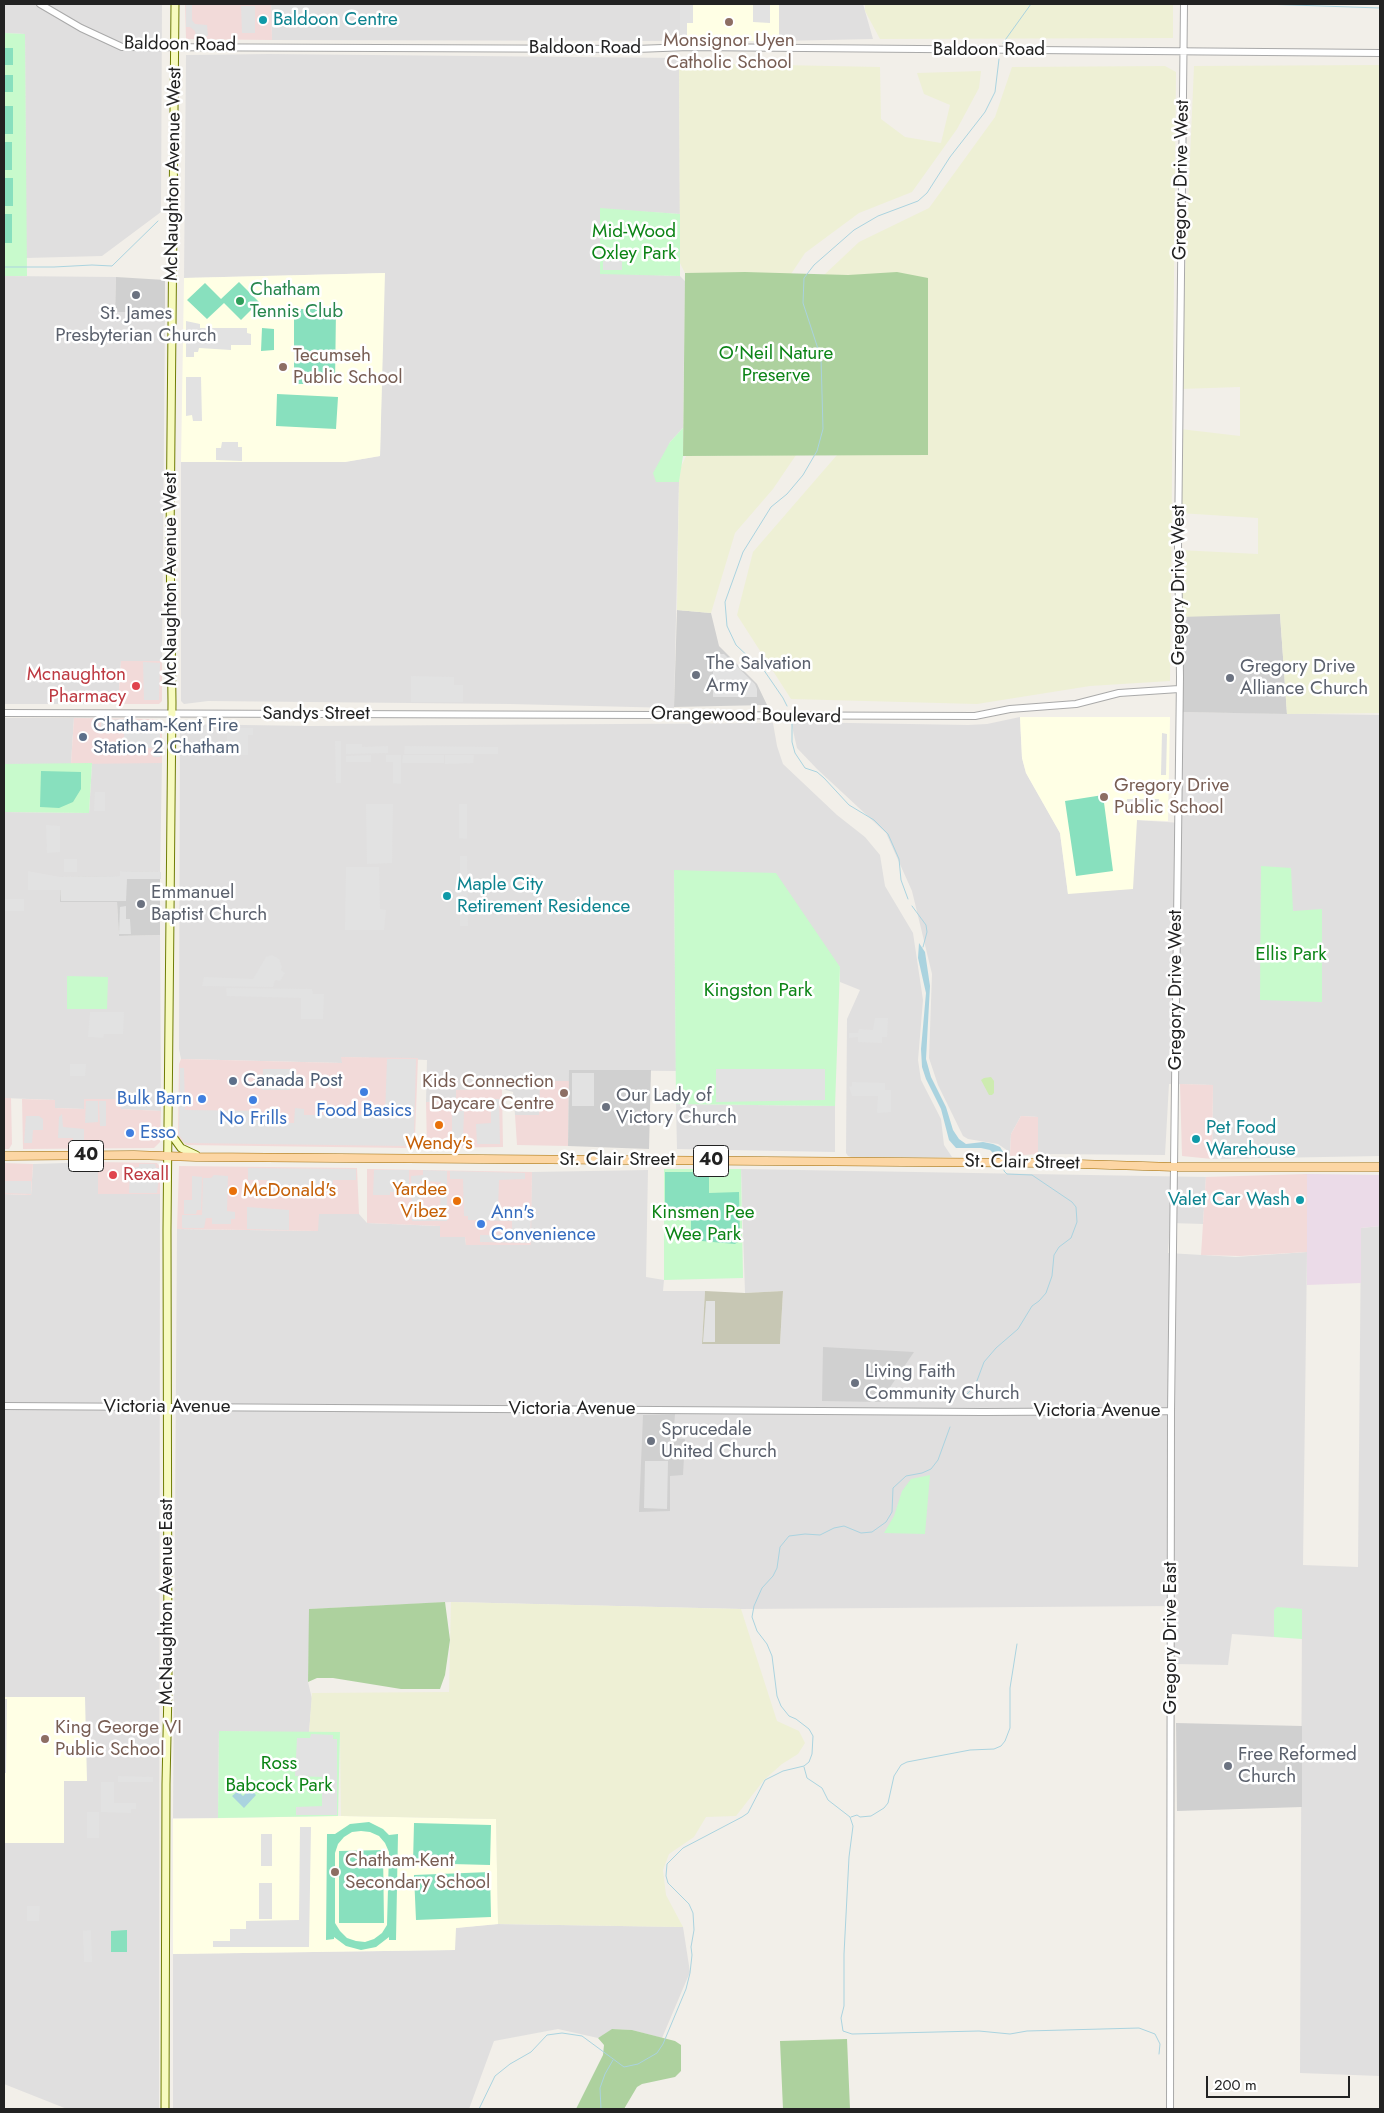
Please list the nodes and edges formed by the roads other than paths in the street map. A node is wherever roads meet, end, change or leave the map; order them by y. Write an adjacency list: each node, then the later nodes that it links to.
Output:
1 (40, 4): 4 (street, Baldoon Road)
2 (175, 4): 4 (main road, McNaughton Avenue West)
3 (1184, 4): 5 (street, Gregory Drive West)
4 (175, 46): 5 (street, Baldoon Road); 9 (main road, McNaughton Avenue West)
5 (1184, 52): 6 (street, Baldoon Road); 7 (street, Gregory Drive West)
6 (1380, 53)
7 (1179, 689): 10 (street, Orangewood Boulevard); 15 (street, Gregory Drive West)
8 (4, 713): 9 (street, Sandys Street)
9 (172, 714): 10 (street, Sandys Street); 11 (main road, McNaughton Avenue West)
10 (508, 714)
11 (168, 1130): 12 (main road, McNaughton Avenue West); 14 (main road)
12 (168, 1155): 13 (main road, St. Clair Street / 40); 14 (main road, St. Clair Street / 40); 18 (main road, McNaughton Avenue East)
13 (4, 1156)
14 (203, 1157): 15 (main road, St. Clair Street / 40)
15 (1174, 1167): 16 (main road, St. Clair Street / 40); 19 (street, Gregory Drive East)
16 (1380, 1167)
17 (4, 1406): 18 (street, Victoria Avenue)
18 (167, 1407): 19 (street, Victoria Avenue); 20 (main road, McNaughton Avenue East)
19 (1171, 1411): 21 (street, Gregory Drive East)
20 (165, 2109)
21 (1170, 2109)

